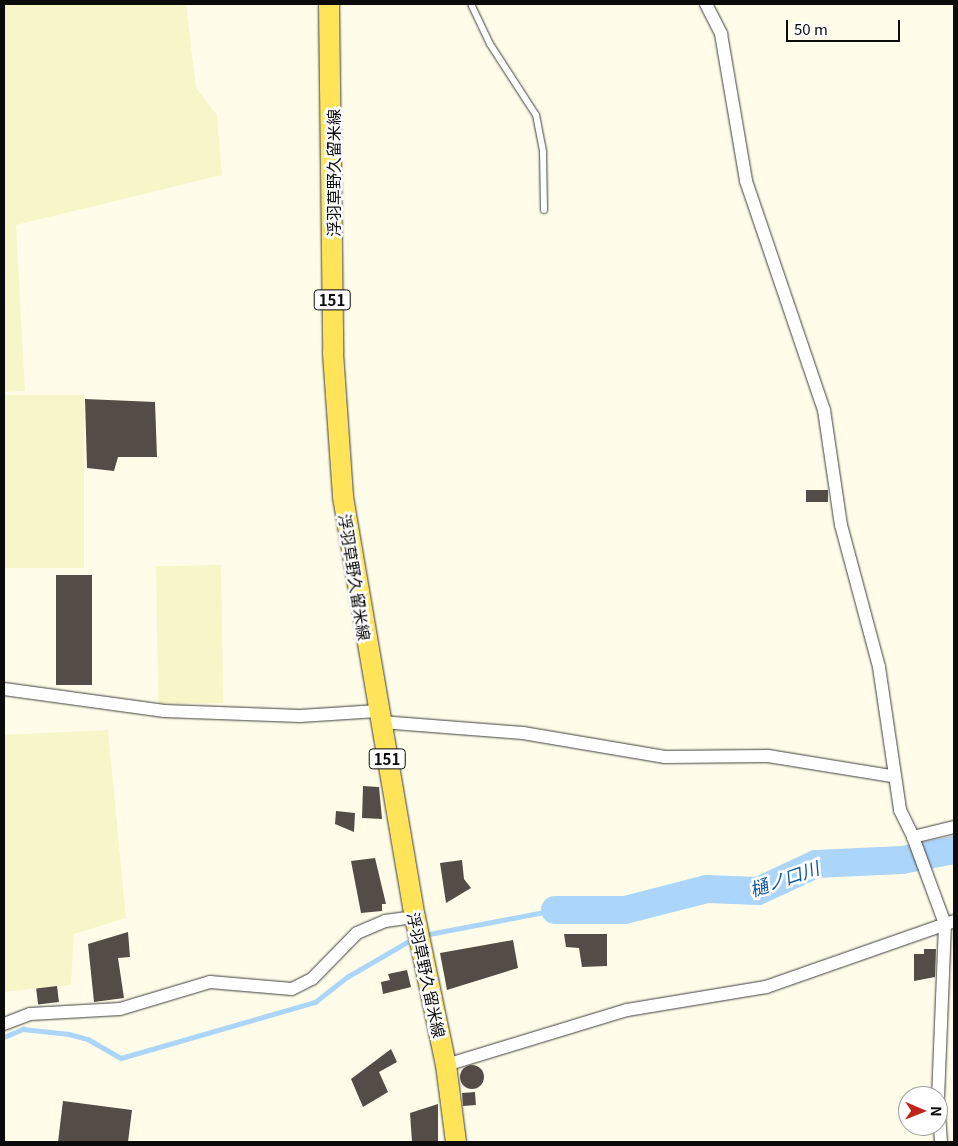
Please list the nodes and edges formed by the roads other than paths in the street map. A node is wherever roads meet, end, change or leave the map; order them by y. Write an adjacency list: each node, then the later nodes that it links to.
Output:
1 (329, 4): 6 (main road, 浮羽草野久留米線 / 151)
2 (471, 4): 4 (lane)
3 (706, 4): 7 (street)
4 (544, 210)
5 (4, 689): 6 (street)
6 (380, 717): 7 (street); 10 (main road, 浮羽草野久留米線 / 151)
7 (892, 776): 9 (street)
8 (954, 827): 9 (street)
9 (915, 840): 11 (street)
10 (415, 921): 12 (street); 13 (main road, 浮羽草野久留米線 / 151)
11 (950, 922): 13 (street); 14 (street)
12 (4, 1024)
13 (446, 1064): 15 (main road, 浮羽草野久留米線 / 151)
14 (939, 1086)
15 (456, 1142)

